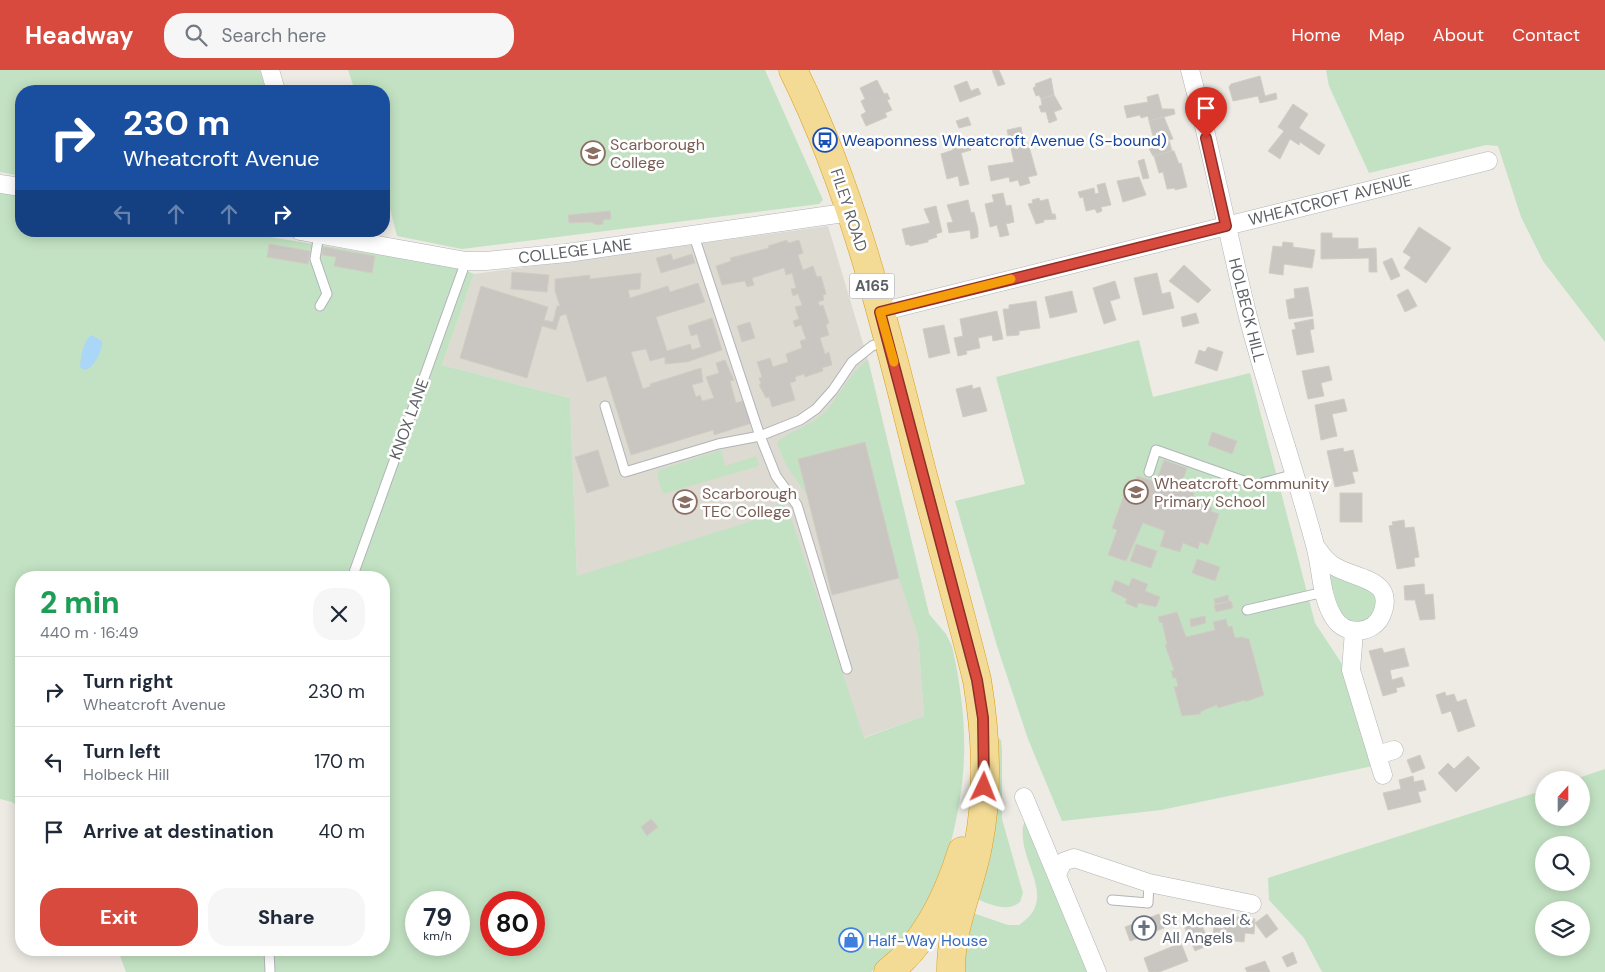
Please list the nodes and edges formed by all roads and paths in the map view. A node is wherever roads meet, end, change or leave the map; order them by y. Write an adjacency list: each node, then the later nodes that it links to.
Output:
1 (270, 70): 4 (street)
2 (1190, 70): 9 (street, HOLBECK HILL)
3 (798, 72): 8 (highway, FILEY ROAD / A165)
4 (274, 85)
5 (1488, 160): 9 (street, WHEATCROFT AVENUE)
6 (0, 184): 7 (street)
7 (15, 187)
8 (851, 212): 10 (street, COLLEGE LANE); 15 (highway, FILEY ROAD / A165)
9 (1226, 226): 15 (street, WHEATCROFT AVENUE); 20 (street, HOLBECK HILL)
10 (694, 236): 13 (street, COLLEGE LANE); 18 (lane)
11 (318, 237): 14 (lane)
12 (340, 237): 13 (street, COLLEGE LANE)
13 (466, 261): 23 (lane, KNOX LANE)
14 (320, 306)
15 (880, 312): 16 (highway, FILEY ROAD / A165)
16 (888, 340): 18 (lane); 21 (highway, FILEY ROAD / A165)
17 (605, 406): 18 (lane)
18 (760, 436): 27 (lane)
19 (1149, 472): 20 (lane)
20 (1295, 474): 22 (street, HOLBECK HILL)
21 (931, 508): 33 (highway, FILEY ROAD / A165); 39 (highway)
22 (1316, 547): 24 (street, HOLBECK HILL); 26 (street, HOLBECK HILL)
23 (355, 571)
24 (1324, 592): 25 (lane); 26 (street, HOLBECK HILL)
25 (1247, 610)
26 (1354, 631): 29 (street)
27 (847, 670)
28 (1394, 750): 29 (street)
29 (1377, 755): 30 (street)
30 (1383, 775)
31 (1024, 797): 32 (street)
32 (1057, 874): 34 (street); 42 (street)
33 (969, 883): 40 (highway, FILEY ROAD / A165); 41 (highway, FILEY ROAD / A165)
34 (1149, 883): 35 (lane); 36 (street)
35 (1112, 900)
36 (1252, 904)
37 (270, 956): 38 (lane)
38 (270, 972)
39 (888, 972)
40 (910, 972)
41 (952, 972)
42 (1097, 972)

